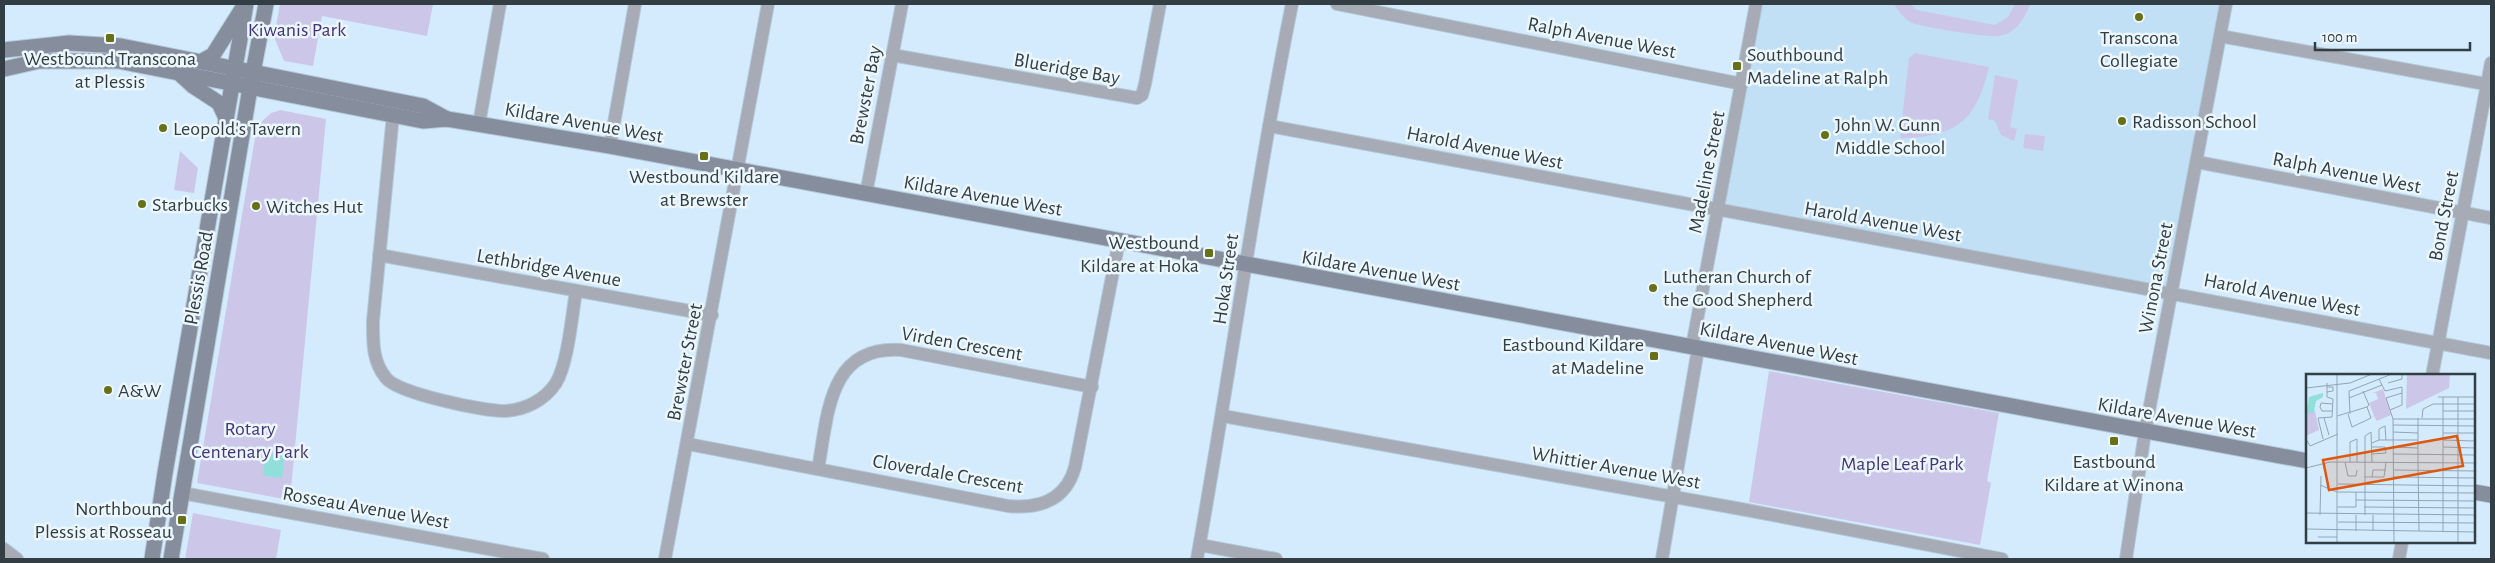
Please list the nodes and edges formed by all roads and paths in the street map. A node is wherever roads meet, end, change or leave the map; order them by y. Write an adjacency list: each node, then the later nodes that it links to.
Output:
1 (246, 4): 15 (street); 17 (street, Plessis Road)
2 (266, 4): 19 (street, Plessis Road)
3 (500, 4): 28 (street)
4 (635, 4): 30 (street)
5 (768, 4): 32 (street)
6 (902, 4): 14 (street, Brewster Bay)
7 (1160, 4): 14 (street, Blueridge Bay)
8 (1292, 4): 29 (street, Hoka Street)
9 (1337, 4): 22 (street, Ralph Avenue West)
10 (1756, 4): 22 (street, Madeline Street)
11 (2226, 4): 12 (street, Winona Street)
12 (2220, 36): 23 (street); 31 (street, Winona Street)
13 (4, 50): 15 (street, Kildare Avenue West)
14 (892, 55): 33 (street, Brewster Bay)
15 (202, 61): 17 (street, Kildare Avenue West)
16 (2491, 62): 23 (street, Bond Street)
17 (234, 68): 19 (street, Kildare Avenue West); 21 (street, Plessis Road)
18 (4, 69): 20 (street, Kildare Avenue West)
19 (253, 72): 24 (street, Plessis Road); 27 (street, Kildare Avenue West)
20 (180, 74): 21 (street, Kildare Avenue West); 26 (street)
21 (232, 84): 24 (street, Kildare Avenue West); 26 (street, Plessis Road)
22 (1742, 84): 34 (street, Madeline Street)
23 (2489, 84): 35 (street, Bond Street)
24 (250, 88): 25 (street, Kildare Avenue West); 54 (street, Plessis Road)
25 (392, 115): 27 (street, Kildare Avenue West); 38 (street)
26 (226, 118): 61 (street, Plessis Road)
27 (446, 119): 28 (street, Kildare Avenue West)
28 (479, 124): 30 (street, Kildare Avenue West)
29 (1269, 126): 34 (street, Harold Avenue West); 39 (street, Hoka Street)
30 (610, 146): 32 (street, Kildare Avenue West)
31 (2197, 162): 35 (street, Ralph Avenue West); 41 (street, Winona Street)
32 (738, 171): 33 (street, Kildare Avenue West); 42 (street, Brewster Street)
33 (866, 194): 37 (street, Kildare Avenue West)
34 (1718, 210): 41 (street, Harold Avenue West); 44 (street, Madeline Street)
35 (2463, 214): 36 (street, Ralph Avenue West); 43 (street, Bond Street)
36 (2491, 218)
37 (1118, 241): 39 (street, Kildare Avenue West); 47 (street, Cloverdale Crescent)
38 (379, 255): 40 (street, Lethbridge Avenue); 40 (street)
39 (1245, 265): 44 (street, Kildare Avenue West); 48 (street, Hoka Street)
40 (576, 291): 42 (street, Lethbridge Avenue)
41 (2171, 292): 43 (street, Harold Avenue West); 49 (street, Winona Street)
42 (712, 315): 50 (street, Brewster Street)
43 (2438, 343): 45 (street, Harold Avenue West); 46 (street, Bond Street)
44 (1695, 348): 49 (street, Kildare Avenue West); 55 (street, Madeline Street)
45 (2491, 353)
46 (2432, 374)
47 (1092, 387): 52 (street, Virden Crescent); 52 (street, Cloverdale Crescent)
48 (1223, 416): 55 (street, Whittier Avenue West); 58 (street, Hoka Street)
49 (2145, 432): 51 (street, Kildare Avenue West); 69 (street, Winona Street)
50 (688, 444): 52 (street, Cloverdale Crescent); 64 (street, Brewster Street)
51 (2306, 461)
52 (818, 469)
53 (2475, 492): 56 (street)
54 (182, 493): 62 (street, Plessis Road); 63 (street, Rosseau Avenue West)
55 (1672, 496): 67 (street, Madeline Street); 68 (street, Whittier Avenue West)
56 (2491, 496)
57 (2402, 543): 70 (street)
58 (1200, 545): 65 (street, Hoka Street); 66 (street)
59 (4, 549): 60 (street)
60 (17, 559)
61 (152, 559)
62 (171, 559)
63 (543, 559)
64 (665, 559)
65 (1198, 559)
66 (1276, 559)
67 (1662, 559)
68 (2002, 559)
69 (2126, 559)
70 (2399, 559)

